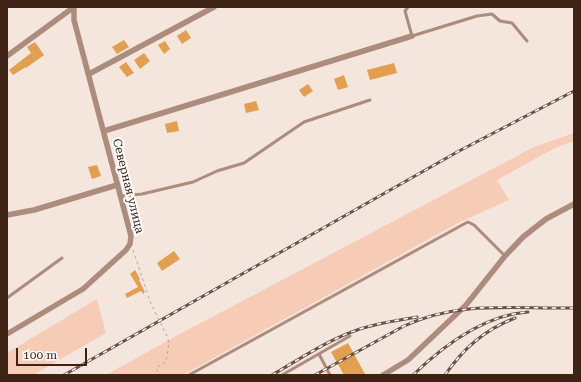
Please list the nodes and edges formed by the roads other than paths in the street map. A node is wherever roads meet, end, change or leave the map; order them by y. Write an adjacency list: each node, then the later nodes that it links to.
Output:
1 (74, 7): 6 (street); 7 (street, Северная улица)
2 (214, 7): 7 (street)
3 (408, 7): 4 (lane)
4 (412, 36): 5 (lane); 9 (street)
5 (527, 41)
6 (7, 56)
7 (89, 74): 9 (street, Северная улица)
8 (370, 100): 11 (lane)
9 (104, 131): 10 (street, Северная улица)
10 (117, 185): 11 (street, Северная улица); 13 (street)
11 (121, 196): 17 (street, Северная улица)
12 (574, 204): 14 (street)
13 (7, 215)
14 (505, 256): 20 (lane); 23 (street)
15 (62, 258): 16 (lane)
16 (7, 298)
17 (7, 334)
18 (350, 336): 19 (lane)
19 (319, 354): 21 (lane); 22 (lane)
20 (189, 375)
21 (282, 375)
22 (330, 375)
23 (383, 375)

